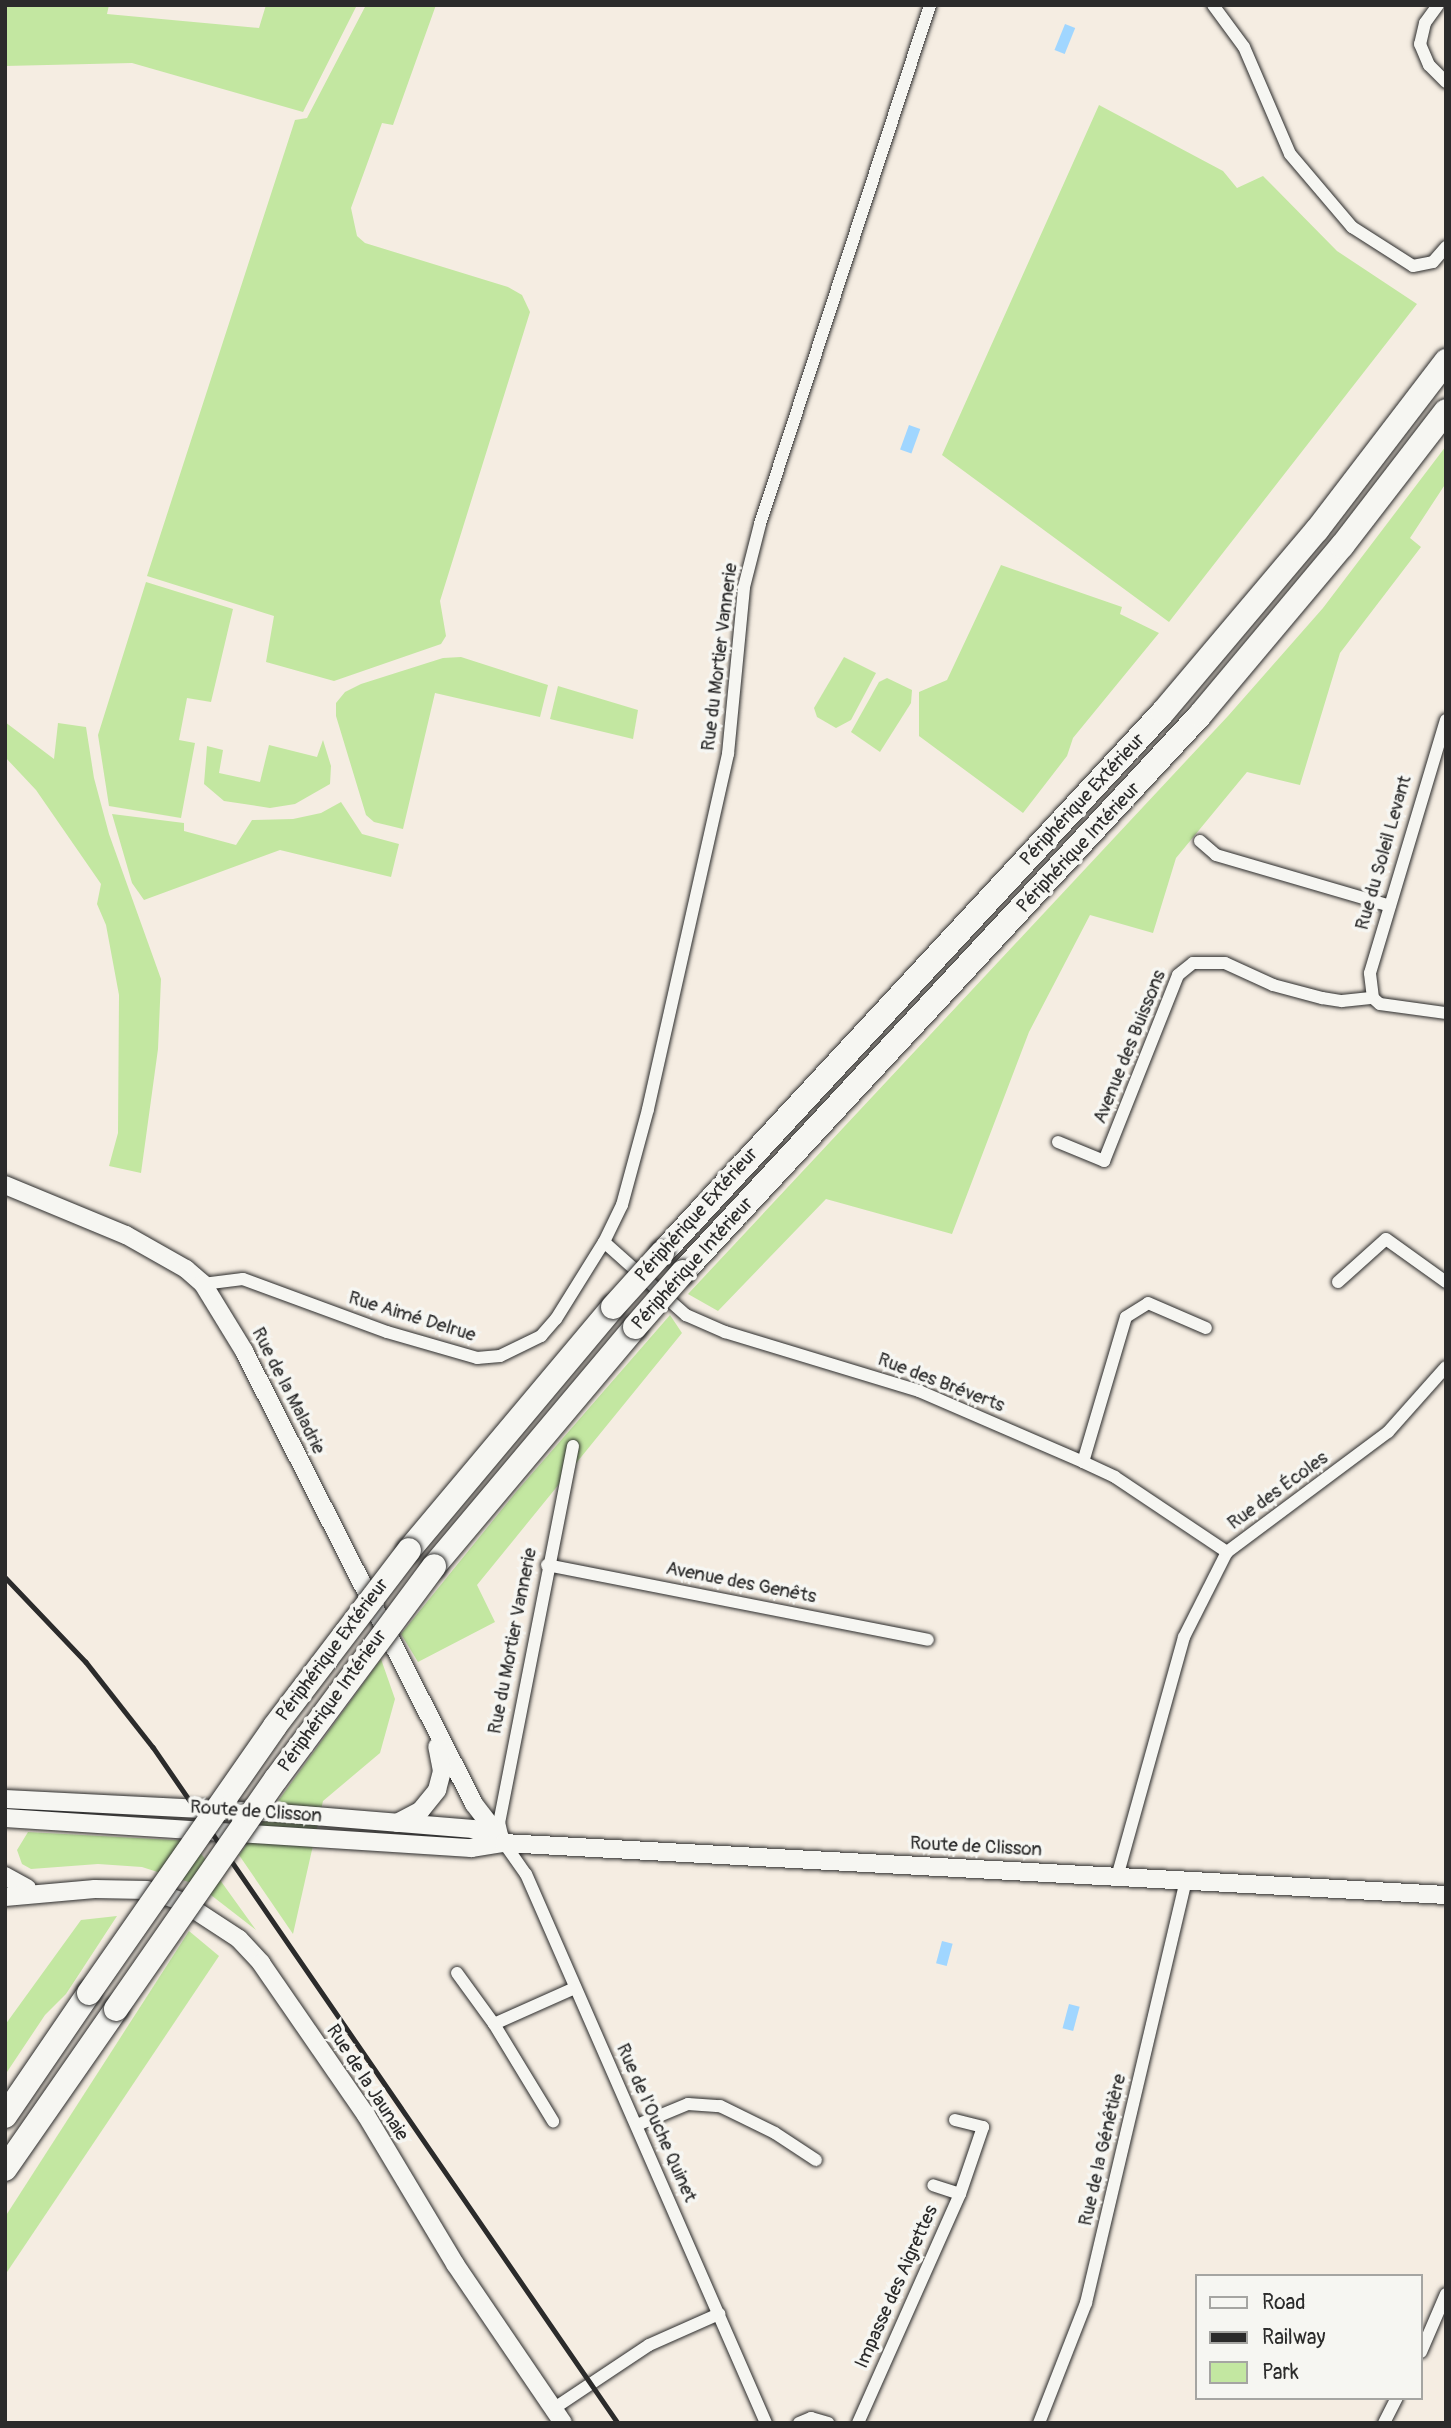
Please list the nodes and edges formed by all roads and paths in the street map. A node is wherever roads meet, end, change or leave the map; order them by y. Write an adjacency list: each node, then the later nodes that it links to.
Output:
1 (930, 5): 15 (street, Rue du Mortier Vannerie)
2 (1213, 5): 5 (street)
3 (1438, 5): 4 (street)
4 (1446, 82)
5 (1446, 247)
6 (1446, 362): 44 (highway, Périphérique Extérieur, bridge)
7 (1446, 411): 49 (highway, Périphérique Intérieur, bridge)
8 (1444, 727): 10 (street, Rue du Soleil Levant)
9 (1199, 841): 10 (street)
10 (1390, 906): 11 (street, Rue du Soleil Levant)
11 (1373, 998): 12 (street); 13 (street, Avenue des Buissons)
12 (1446, 1013)
13 (1058, 1142)
14 (5, 1185): 18 (main road, Rue de la Maladrie)
15 (604, 1242): 18 (street, Rue Aimé Delrue); 22 (street, Rue des Bréverts)
16 (1338, 1282): 17 (street)
17 (1446, 1282)
18 (203, 1284): 26 (main road, Rue de la Maladrie)
19 (1206, 1328): 22 (street)
20 (1446, 1367): 23 (street, Rue des Écoles)
21 (573, 1446): 24 (street, Rue du Mortier Vannerie)
22 (1083, 1462): 23 (street, Rue des Bréverts)
23 (1227, 1552): 34 (street, Rue des Écoles)
24 (547, 1564): 25 (street, Avenue des Genêts); 32 (street, Rue du Mortier Vannerie)
25 (929, 1640)
26 (430, 1719): 31 (main road, Rue de la Maladrie); 32 (main road, Rue de la Maladrie)
27 (5, 1799): 28 (main road, Route de Clisson)
28 (147, 1804): 29 (main road, Route de Clisson); 31 (main road, Route de Clisson)
29 (5, 1808)
30 (5, 1818): 32 (main road, Route de Clisson)
31 (395, 1824): 32 (main road, Route de Clisson)
32 (504, 1843): 34 (main road, Route de Clisson); 42 (street, Rue de l'Ouche Quinet)
33 (5, 1876): 37 (main road, Rue de la Jaunaie)
34 (1117, 1877): 35 (main road, Route de Clisson)
35 (1186, 1880): 39 (main road, Route de Clisson); 61 (street, Rue de la Génêtière)
36 (5, 1888): 37 (main road, Rue de la Jaunaie)
37 (27, 1888): 38 (main road, Rue de la Jaunaie)
38 (53, 1895): 40 (main road, Rue de la Jaunaie); 56 (main road, Rue de la Jaunaie)
39 (1446, 1895)
40 (5, 1897)
41 (457, 1973): 43 (street)
42 (575, 1988): 43 (street); 47 (street, Rue de l'Ouche Quinet)
43 (494, 2024): 46 (street)
44 (5, 2116)
45 (955, 2120): 51 (street)
46 (553, 2121)
47 (637, 2125): 48 (street); 53 (street, Rue de l'Ouche Quinet)
48 (816, 2160)
49 (5, 2169)
50 (933, 2185): 51 (street, Impasse des Aigrettes)
51 (960, 2194): 60 (street, Impasse des Aigrettes)
52 (1446, 2294): 54 (street)
53 (719, 2314): 56 (street); 57 (street, Rue de l'Ouche Quinet)
54 (1423, 2346)
55 (1396, 2400): 62 (street)
56 (558, 2416)
57 (766, 2423)
58 (799, 2423): 59 (street)
59 (828, 2423)
60 (858, 2423)
61 (1039, 2423)
62 (1384, 2423)

